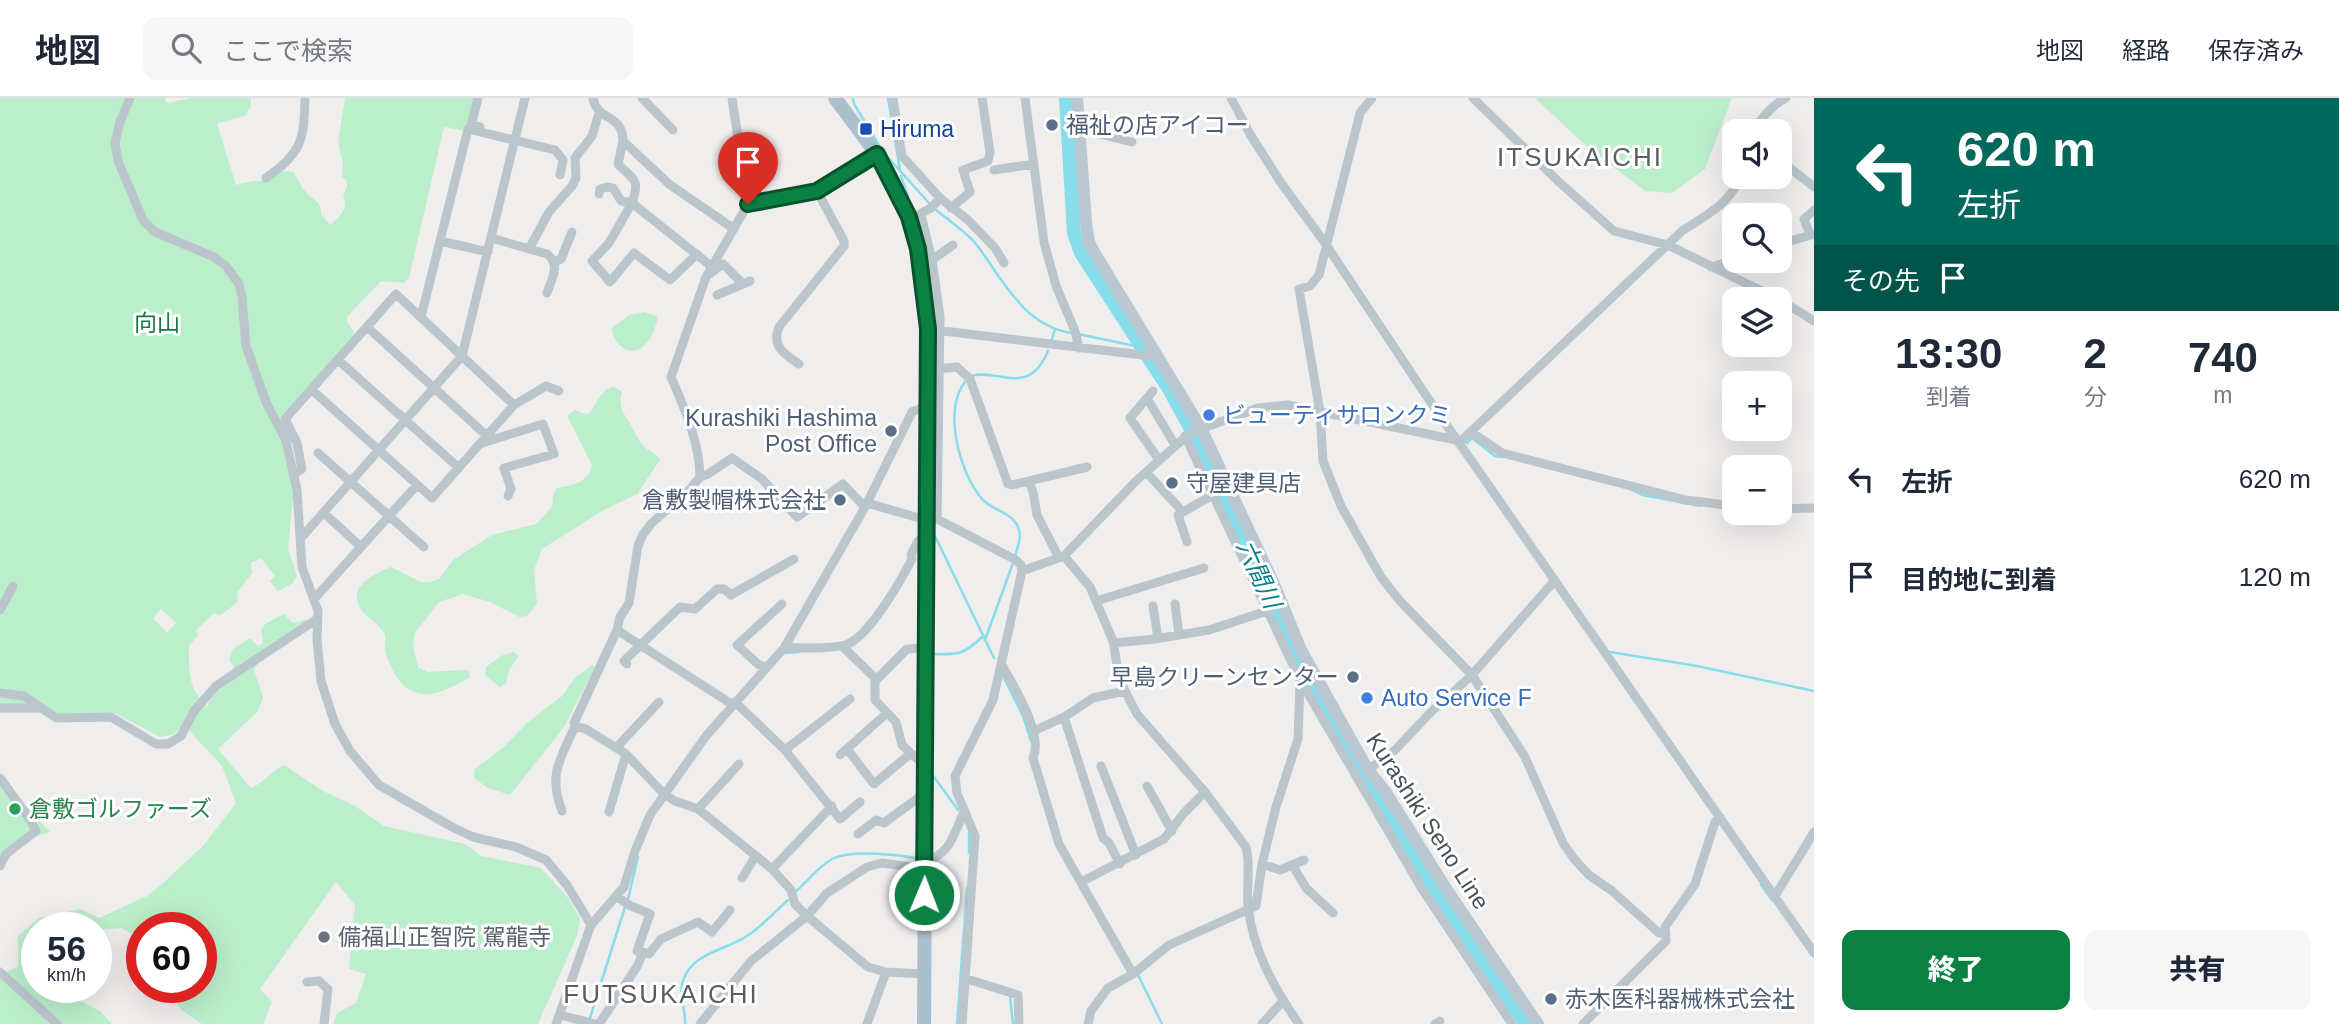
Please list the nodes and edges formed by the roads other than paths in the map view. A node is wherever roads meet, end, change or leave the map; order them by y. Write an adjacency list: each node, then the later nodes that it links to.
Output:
1 (130, 98): 91 (street)
2 (305, 98): 29 (street)
3 (478, 98): 21 (street)
4 (525, 98): 21 (street)
5 (593, 98): 17 (street)
6 (642, 98): 20 (street)
7 (732, 98): 36 (street)
8 (836, 98): 24 (main road)
9 (893, 98): 34 (street)
10 (982, 98): 37 (street)
11 (1025, 98): 25 (street)
12 (1077, 98): 19 (main road, Kurashiki Seno Line)
13 (1231, 98): 46 (street)
14 (1372, 98): 46 (street)
15 (1473, 98): 48 (street)
16 (1786, 98): 18 (street)
17 (599, 113): 22 (street); 49 (street)
18 (1761, 119)
19 (1079, 129): 23 (street); 69 (main road, Kurashiki Seno Line)
20 (673, 130)
21 (516, 138): 28 (street); 43 (street); 45 (street)
22 (623, 141): 35 (street); 40 (street)
23 (1132, 142)
24 (877, 154): 32 (street); 39 (main road)
25 (1034, 164): 26 (street); 67 (street)
26 (994, 170)
27 (1792, 170): 30 (street)
28 (560, 175)
29 (266, 177)
30 (1814, 187)
31 (1734, 189): 48 (street)
32 (817, 191): 36 (street); 71 (street)
33 (599, 194): 35 (street)
34 (936, 203): 37 (street); 39 (street)
35 (632, 204): 51 (street); 51 (street)
36 (748, 204): 40 (street)
37 (951, 208): 54 (street)
38 (1814, 209): 42 (street)
39 (915, 216): 52 (street); 66 (main road)
40 (734, 229): 56 (street)
41 (572, 232): 53 (street)
42 (1812, 234): 44 (street)
43 (491, 238): 49 (street); 50 (street)
44 (1792, 240)
45 (440, 241): 50 (street); 63 (street)
46 (1325, 243): 78 (street); 83 (street)
47 (953, 245): 52 (street)
48 (1668, 245): 57 (street); 81 (street)
49 (528, 249): 53 (street)
50 (488, 253): 68 (street)
51 (697, 254): 56 (street)
52 (932, 260): 66 (street)
53 (555, 262): 60 (street)
54 (1004, 263)
55 (1722, 264): 57 (street)
56 (711, 266): 58 (street)
57 (1711, 267): 59 (street)
58 (706, 277): 61 (street); 92 (street)
59 (1752, 287)
60 (547, 293)
61 (717, 295)
62 (1792, 308): 64 (street)
63 (421, 317): 65 (street); 68 (street)
64 (1814, 321)
65 (367, 327): 70 (street); 73 (street)
66 (934, 330): 67 (street); 72 (main road)
67 (1079, 348): 69 (street)
68 (462, 356): 73 (street); 76 (street)
69 (1156, 356): 80 (main road, Kurashiki Seno Line)
70 (338, 360): 74 (street); 79 (street)
71 (799, 364)
72 (933, 369): 77 (main road); 93 (street); 105 (street)
73 (435, 388): 79 (street); 82 (street)
74 (312, 390): 85 (street); 91 (street)
75 (559, 391): 76 (street)
76 (514, 405): 82 (street)
77 (927, 406): 99 (street); 105 (main road)
78 (1321, 412): 80 (street); 83 (street); 135 (street)
79 (406, 421): 85 (street); 89 (street)
80 (1193, 432): 84 (street); 96 (street); 136 (main road, Kurashiki Seno Line)
81 (1471, 432): 83 (street); 98 (street)
82 (484, 439): 89 (street); 97 (street)
83 (1453, 440): 114 (street)
84 (1175, 445): 87 (street); 87 (street)
85 (379, 452): 94 (street); 95 (street)
86 (318, 453): 94 (street)
87 (1159, 460): 90 (street)
88 (1087, 467): 93 (street)
89 (459, 468): 95 (street)
90 (1146, 472): 102 (street); 110 (street)
91 (294, 474): 106 (street)
92 (700, 477): 99 (street); 124 (street)
93 (1029, 481): 110 (street)
94 (351, 483): 103 (street); 104 (street)
95 (417, 485): 104 (street)
96 (1213, 495): 102 (street); 122 (street)
97 (508, 496)
98 (1722, 504)
99 (866, 505): 105 (street); 130 (street)
100 (1814, 508): 101 (street)
101 (1792, 509)
102 (1183, 512): 107 (street)
103 (324, 513): 106 (street); 108 (street)
104 (389, 516): 108 (street); 109 (street)
105 (930, 522): 113 (street); 129 (street); 131 (main road)
106 (300, 539): 116 (street)
107 (1187, 542)
108 (361, 547): 116 (street)
109 (424, 547)
110 (1061, 557): 113 (street); 117 (street)
111 (794, 559): 128 (street)
112 (1204, 568): 117 (street)
113 (1022, 571): 133 (street)
114 (1552, 582): 135 (street); 168 (street)
115 (13, 586): 121 (street)
116 (314, 599): 123 (street)
117 (1096, 600): 127 (street)
118 (782, 604): 134 (street)
119 (1175, 604): 125 (street)
120 (1153, 606): 126 (street)
121 (0, 611)
122 (1267, 611): 125 (street); 136 (street)
123 (317, 619): 144 (street); 189 (street)
124 (617, 630): 128 (street); 147 (street)
125 (1179, 635): 126 (street)
126 (1158, 638): 127 (street)
127 (1114, 643): 138 (street)
128 (641, 645): 132 (street); 142 (street)
129 (842, 646): 130 (street); 137 (street)
130 (784, 648): 134 (street)
131 (926, 648): 137 (street); 154 (main road)
132 (627, 664)
133 (1002, 664): 148 (street); 167 (street)
134 (767, 667): 142 (street)
135 (1472, 675): 156 (street); 190 (street)
136 (1306, 677): 156 (main road, Kurashiki Seno Line); 176 (street); 213 (street)
137 (876, 680): 145 (street)
138 (1125, 691): 146 (street); 160 (street)
139 (0, 693): 144 (street)
140 (850, 699): 150 (street)
141 (659, 702): 149 (street)
142 (734, 703): 150 (street); 161 (street)
143 (0, 708): 144 (street)
144 (41, 708)
145 (887, 713): 152 (street); 152 (street)
146 (1064, 717): 148 (street); 175 (street)
147 (575, 726): 149 (street); 165 (street)
148 (1034, 731): 182 (street)
149 (616, 748): 151 (street)
150 (785, 750): 163 (street)
151 (626, 754): 161 (street); 166 (street)
152 (910, 754): 154 (street)
153 (739, 764): 164 (street)
154 (925, 765): 159 (main road)
155 (1101, 766): 172 (street)
156 (1368, 770): 201 (main road, Kurashiki Seno Line)
157 (0, 778): 177 (street)
158 (1147, 786): 169 (street)
159 (925, 793): 171 (street); 178 (main road)
160 (1205, 793): 169 (street); 186 (street)
161 (664, 794): 164 (street); 183 (street)
162 (860, 802): 163 (street)
163 (832, 806): 180 (street)
164 (698, 809): 173 (street)
165 (562, 811)
166 (610, 812)
167 (964, 812): 178 (street); 197 (street)
168 (1717, 819): 184 (street); 190 (street)
169 (1172, 831): 172 (street)
170 (1814, 832): 184 (street)
171 (858, 834)
172 (1136, 855): 175 (street)
173 (755, 857): 180 (street); 181 (street)
174 (1304, 860): 179 (street)
175 (1120, 864): 182 (street)
176 (1262, 864): 179 (street); 186 (street)
177 (0, 866)
178 (924, 866): 188 (street); 196 (main road)
179 (1293, 866): 187 (street)
180 (772, 869): 188 (street)
181 (742, 878)
182 (1081, 883): 195 (street)
183 (616, 896): 189 (street); 191 (street)
184 (1775, 896): 192 (street)
185 (730, 910): 191 (street)
186 (1249, 911): 195 (street); 199 (street)
187 (1333, 913)
188 (807, 916): 194 (street); 205 (street)
189 (591, 925): 200 (street)
190 (1665, 934): 214 (street)
191 (643, 952): 204 (street)
192 (1814, 953)
193 (0, 972): 202 (street)
194 (886, 972): 196 (street); 206 (street)
195 (1135, 972): 210 (street)
196 (924, 974): 207 (main road)
197 (964, 978): 208 (street); 209 (street)
198 (307, 982): 203 (street)
199 (1283, 1001): 211 (street); 212 (street)
200 (558, 1020): 204 (street)
201 (1535, 1023)
202 (57, 1024)
203 (324, 1024)
204 (597, 1024)
205 (700, 1024)
206 (867, 1024)
207 (924, 1024)
208 (962, 1024)
209 (1018, 1024)
210 (1088, 1024)
211 (1262, 1024)
212 (1298, 1024)
213 (1512, 1024)
214 (1583, 1024)

